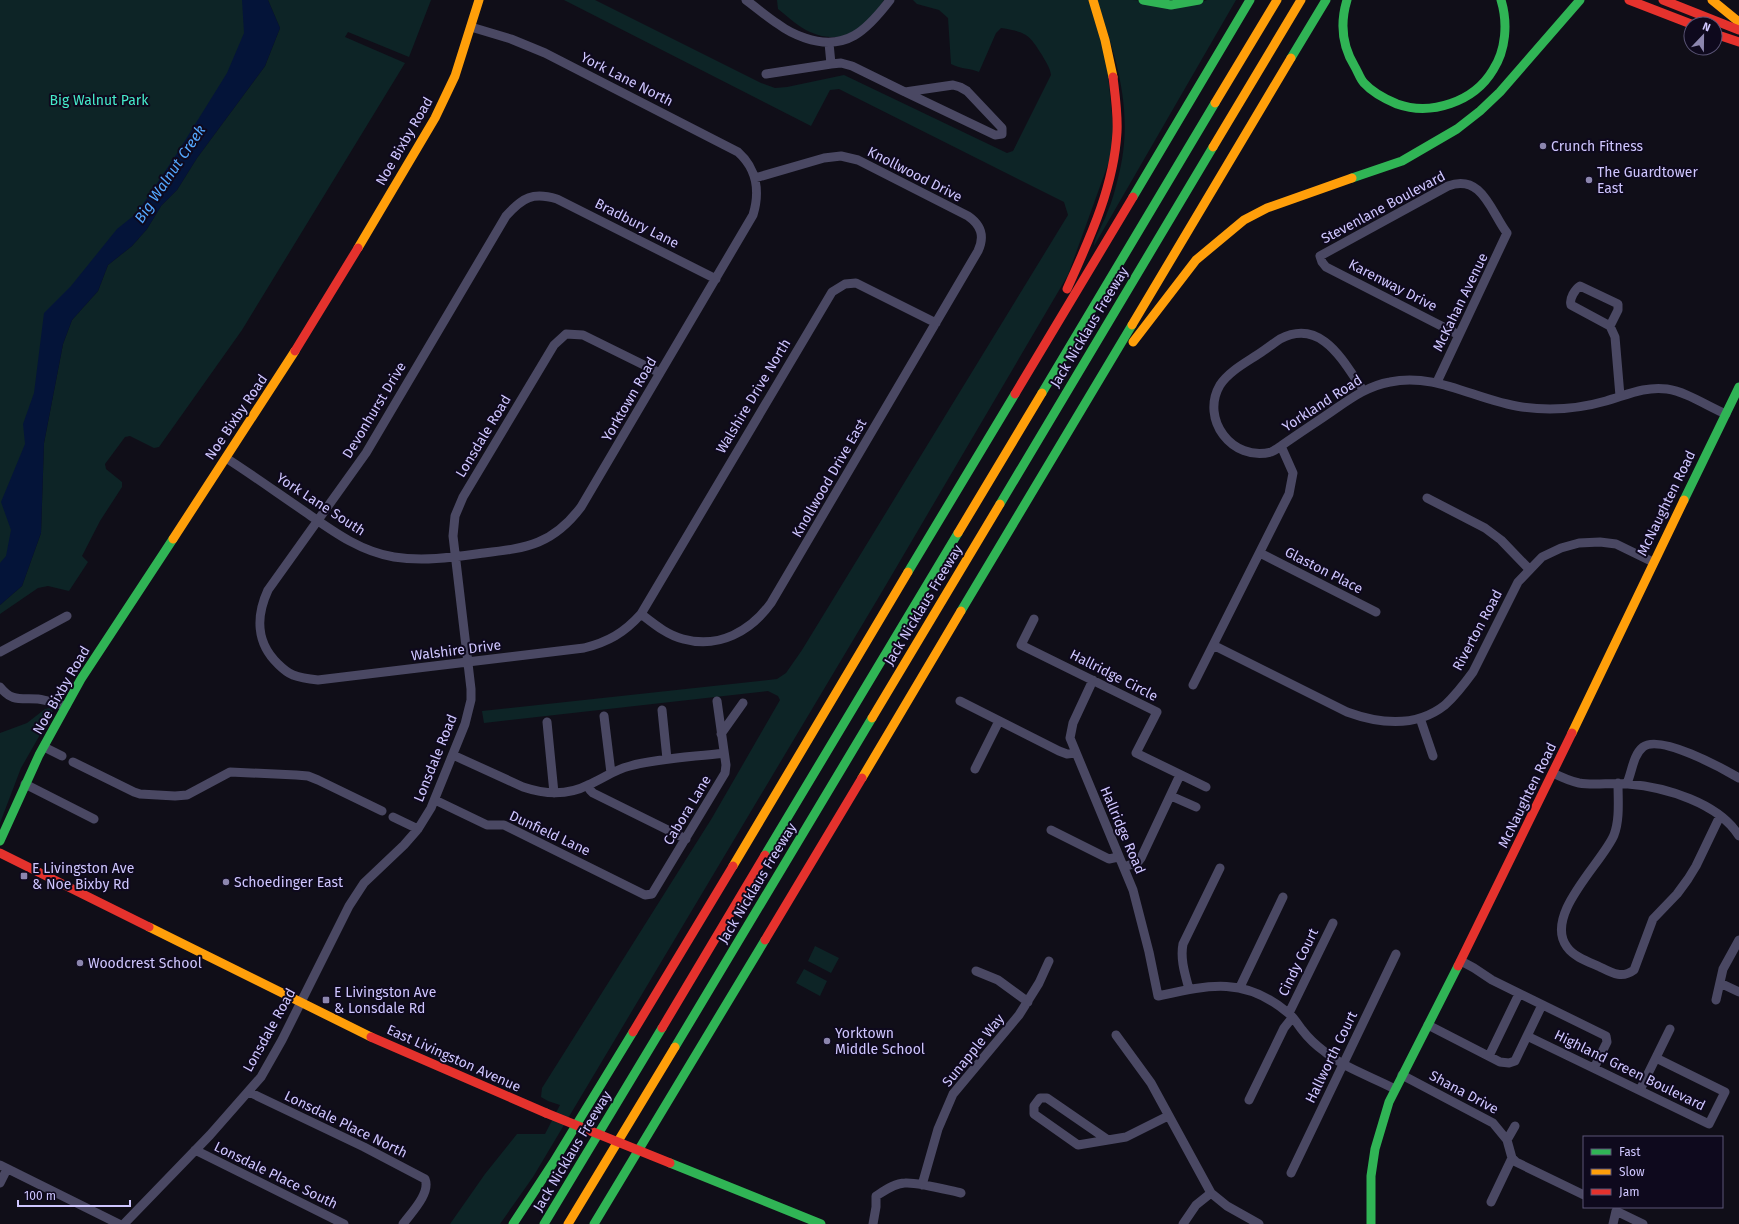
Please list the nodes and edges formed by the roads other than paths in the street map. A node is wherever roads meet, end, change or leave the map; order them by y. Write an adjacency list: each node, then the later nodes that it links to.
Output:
1 (479, 0): 19 (main road, Noe Bixby Road)
2 (746, 0): 23 (street)
3 (890, 0): 23 (street)
4 (1093, 0): 36 (main road)
5 (1143, 0): 6 (main road)
6 (1199, 0)
7 (1250, 0): 36 (main road)
8 (1277, 0): 158 (main road, Jack Nicklaus Freeway)
9 (1301, 0): 159 (main road, Jack Nicklaus Freeway)
10 (1326, 0): 39 (main road)
11 (1347, 0): 12 (main road)
12 (1501, 0)
13 (1580, 0): 39 (main road)
14 (1629, 0): 17 (main road)
15 (1663, 0): 20 (main road)
16 (1712, 0): 18 (main road)
17 (1683, 21)
18 (1739, 22)
19 (471, 27): 27 (street, York Lane North); 45 (main road, Noe Bixby Road)
20 (1739, 30)
21 (1723, 37): 22 (main road)
22 (1739, 42)
23 (829, 43): 24 (street)
24 (831, 64): 25 (street); 26 (street)
25 (766, 74)
26 (905, 92): 26 (street)
27 (755, 178): 30 (street, Knollwood Drive); 32 (street, Yorktown Road)
28 (1460, 183): 31 (street, Stevenlane Boulevard); 35 (street, McKahan Avenue)
29 (544, 195): 32 (street, Bradbury Lane); 47 (street, Devonhurst Drive)
30 (982, 235): 33 (street, Knollwood Drive East)
31 (1320, 256): 35 (street, Karenway Drive)
32 (716, 279): 37 (street, Yorktown Road)
33 (936, 323): 53 (street, Knollwood Drive East); 53 (street, Walshire Drive North)
34 (1610, 326): 34 (street); 42 (street)
35 (1459, 335): 38 (street, McKahan Avenue)
36 (1036, 358): 157 (main road)
37 (660, 373): 49 (street, Yorktown Road); 49 (street, Lonsdale Road)
38 (1437, 382): 41 (street, Yorkland Road); 42 (street, Yorkland Road)
39 (1096, 385): 160 (main road)
40 (1739, 387): 43 (main road, McNaughten Road)
41 (1363, 390): 44 (street, Yorkland Road); 44 (street)
42 (1620, 396): 43 (street, Yorkland Road)
43 (1726, 414): 50 (main road, McNaughten Road)
44 (1281, 446): 48 (street, Yorkland Road)
45 (226, 458): 47 (street, York Lane South); 66 (main road, Noe Bixby Road)
46 (1427, 498): 51 (street)
47 (317, 521): 49 (street, York Lane South); 58 (street, Devonhurst Drive)
48 (1260, 553): 52 (street, Glaston Place); 56 (street, Yorkland Road)
49 (455, 557): 59 (street, Lonsdale Road)
50 (1653, 562): 51 (street, Riverton Road); 83 (main road, McNaughten Road)
51 (1529, 569): 69 (street, Riverton Road)
52 (1376, 612)
53 (641, 614): 59 (street, Walshire Drive)
54 (67, 616): 57 (street)
55 (1034, 619): 60 (street, Hallridge Circle)
56 (1213, 645): 61 (street, Yorkland Road); 69 (street, Riverton Road)
57 (0, 652)
58 (271, 657): 59 (street, Walshire Drive)
59 (468, 662): 76 (street, Lonsdale Road)
60 (1093, 680): 75 (street, Hallridge Road); 84 (street, Hallridge Circle)
61 (1193, 685)
62 (0, 687): 66 (street)
63 (717, 700): 72 (street, Cabora Lane)
64 (960, 701): 70 (street)
65 (743, 702): 72 (street)
66 (66, 706): 73 (main road, Noe Bixby Road)
67 (662, 710): 79 (street)
68 (604, 716): 82 (street)
69 (1420, 718): 78 (street)
70 (998, 721): 75 (street); 81 (street)
71 (547, 722): 90 (street)
72 (721, 734): 74 (street, Cabora Lane)
73 (44, 747): 77 (street); 87 (main road, Noe Bixby Road)
74 (724, 753): 79 (street); 101 (street, Cabora Lane)
75 (1075, 753): 104 (street, Hallridge Road)
76 (453, 755): 90 (street); 92 (street, Lonsdale Road)
77 (62, 756)
78 (1432, 756)
79 (667, 759): 82 (street)
80 (73, 762): 94 (street)
81 (975, 769)
82 (611, 773): 88 (street)
83 (1553, 773): 86 (street); 113 (main road, McNaughten Road)
84 (1180, 775): 89 (street, Hallridge Circle); 91 (street)
85 (1739, 778): 86 (street)
86 (1623, 783): 96 (street); 96 (street)
87 (25, 784): 97 (street); 102 (main road, Noe Bixby Road)
88 (588, 786): 90 (street); 101 (street)
89 (1206, 787)
90 (554, 793)
91 (1171, 796): 93 (street); 105 (street)
92 (435, 800): 98 (street, Lonsdale Road); 107 (street, Dunfield Lane)
93 (1196, 807)
94 (382, 811)
95 (393, 816): 98 (street)
96 (1720, 816): 100 (street)
97 (94, 819)
98 (418, 829): 121 (street, Lonsdale Road)
99 (1051, 830): 104 (street)
100 (1739, 836)
101 (686, 839): 107 (street, Cabora Lane)
102 (0, 841)
103 (0, 853): 121 (main road, East Livingston Avenue)
104 (1118, 856): 105 (street, Hallridge Road)
105 (1124, 867): 117 (street, Hallridge Road)
106 (1220, 868): 117 (street)
107 (652, 894)
108 (1283, 898): 116 (street)
109 (1333, 923): 124 (street, Cindy Court)
110 (1739, 940): 115 (street)
111 (1396, 954): 131 (street, Hallworth Court)
112 (1049, 961): 122 (street, Sunapple Way)
113 (1461, 961): 119 (street); 125 (main road, McNaughten Road)
114 (976, 971): 122 (street)
115 (1720, 983): 118 (street); 120 (street)
116 (1240, 987): 117 (street); 124 (street)
117 (1189, 989)
118 (1739, 992)
119 (1519, 994): 123 (street); 129 (street)
120 (1716, 1000)
121 (301, 1002): 136 (street, Lonsdale Road); 161 (main road, East Livingston Avenue, bridge)
122 (1028, 1002): 147 (street, Sunapple Way)
123 (1542, 1005): 128 (street); 132 (street)
124 (1290, 1015): 131 (street); 137 (street, Cindy Court)
125 (1428, 1025): 129 (street); 133 (main road, McNaughten Road)
126 (1670, 1029): 130 (street)
127 (1116, 1035): 138 (street)
128 (1527, 1036): 129 (street); 132 (street, Highland Green Boulevard)
129 (1489, 1056)
130 (1656, 1058): 135 (street); 135 (street, Highland Green Boulevard)
131 (1343, 1063): 134 (street); 145 (street, Hallworth Court)
132 (1594, 1068): 135 (street, Highland Green Boulevard)
133 (1402, 1075): 134 (main road, McNaughten Road); 141 (street, Shana Drive)
134 (1395, 1089): 165 (main road, McNaughten Road)
135 (1640, 1090)
136 (249, 1092): 142 (street, Lonsdale Road); 156 (street, Lonsdale Place North)
137 (1249, 1100)
138 (1168, 1116): 140 (street); 148 (street)
139 (1516, 1126): 141 (street)
140 (1108, 1140): 140 (street)
141 (1507, 1140): 143 (street, Shana Drive)
142 (195, 1150): 154 (street, Lonsdale Road); 155 (street, Lonsdale Place South)
143 (1512, 1158): 150 (street); 151 (street)
144 (4, 1167): 146 (street); 153 (street)
145 (1291, 1173)
146 (0, 1183)
147 (922, 1185): 149 (street); 162 (street)
148 (1211, 1192): 163 (street); 164 (street)
149 (961, 1193)
150 (1583, 1195)
151 (1491, 1202)
152 (1612, 1209): 166 (street); 167 (street)
153 (119, 1224)
154 (124, 1224)
155 (344, 1224)
156 (403, 1224)
157 (513, 1224)
158 (544, 1224)
159 (568, 1224)
160 (594, 1224)
161 (820, 1224)
162 (873, 1224)
163 (1183, 1224)
164 (1259, 1224)
165 (1371, 1224)
166 (1613, 1224)
167 (1643, 1224)

